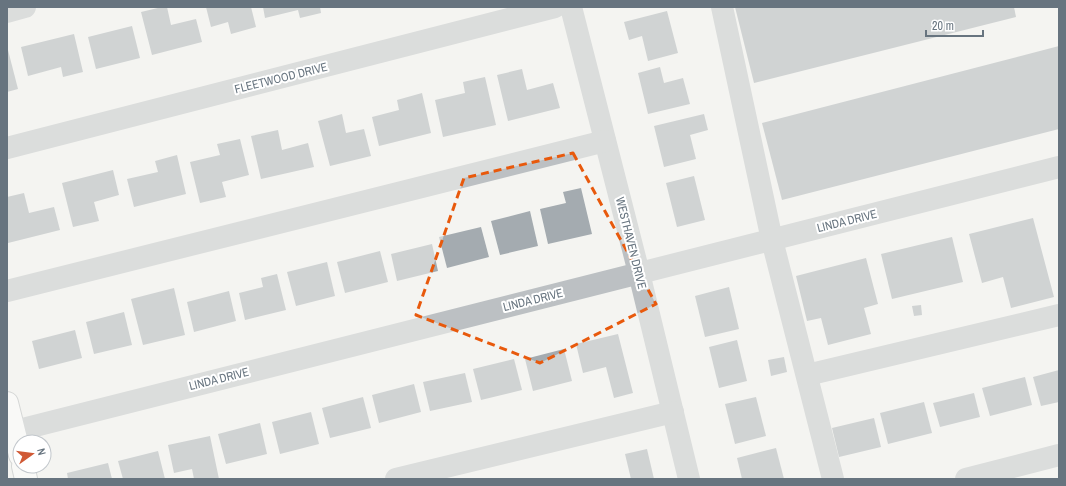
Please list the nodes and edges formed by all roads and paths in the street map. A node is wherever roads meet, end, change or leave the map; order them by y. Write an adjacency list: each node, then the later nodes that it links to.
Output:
1 (25, 7): 5 (street)
2 (555, 7): 7 (street, FLEETWOOD DRIVE)
3 (571, 7): 6 (street, WESTHAVEN DRIVE)
4 (722, 7): 9 (street)
5 (7, 12)
6 (605, 141): 10 (street, WESTHAVEN DRIVE); 11 (street)
7 (7, 148)
8 (1059, 167): 9 (street, LINDA DRIVE)
9 (772, 240): 10 (street, LINDA DRIVE); 13 (street)
10 (639, 273): 15 (street, WESTHAVEN DRIVE); 16 (street, LINDA DRIVE)
11 (7, 290)
12 (1059, 315): 13 (street)
13 (807, 375): 20 (street)
14 (7, 403): 16 (main road)
15 (673, 412): 18 (street); 19 (street, WESTHAVEN DRIVE)
16 (10, 432)
17 (1059, 455): 21 (street)
18 (396, 479)
19 (689, 479)
20 (833, 479)
21 (966, 479)

